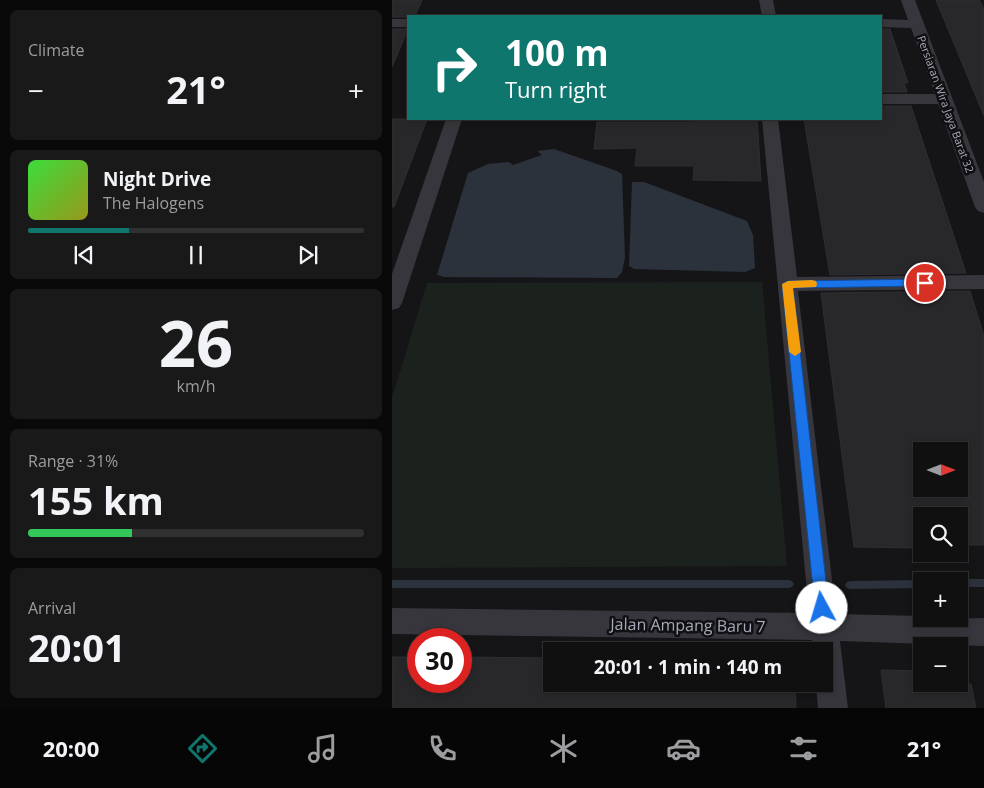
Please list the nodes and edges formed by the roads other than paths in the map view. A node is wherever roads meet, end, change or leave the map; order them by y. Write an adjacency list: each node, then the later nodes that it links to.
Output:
1 (766, 0): 3 (street)
2 (908, 0): 7 (street, Persiaran Wira Jaya Barat 32)
3 (769, 15)
4 (392, 23): 5 (street)
5 (407, 23)
6 (882, 23): 7 (street)
7 (917, 24): 9 (street, Persiaran Wira Jaya Barat 32)
8 (882, 99): 9 (street)
9 (944, 99): 12 (street, Persiaran Wira Jaya Barat 32)
10 (454, 120): 15 (street)
11 (770, 120): 14 (street)
12 (984, 207)
13 (984, 282): 14 (street)
14 (788, 284): 17 (street)
15 (392, 303)
16 (392, 621): 17 (street, Jalan Ampang Baru 7)
17 (824, 627): 18 (street, Jalan Ampang Baru 7); 19 (street)
18 (984, 632)
19 (833, 708)

